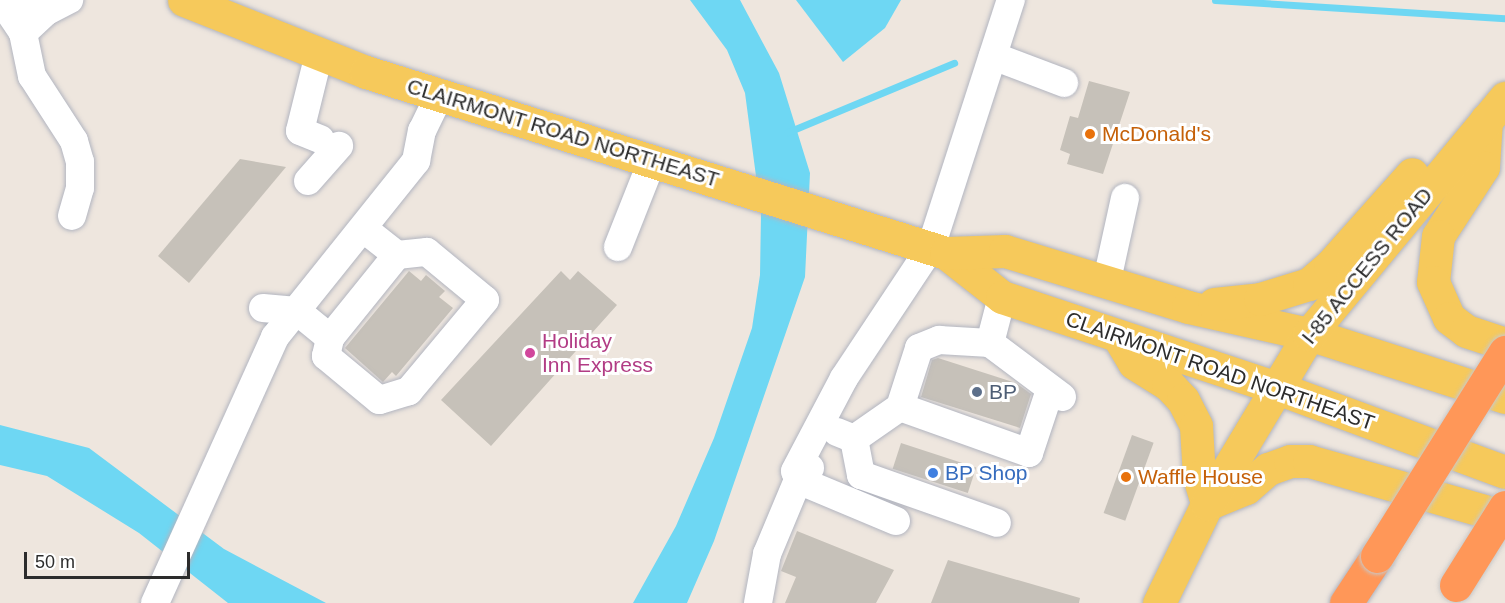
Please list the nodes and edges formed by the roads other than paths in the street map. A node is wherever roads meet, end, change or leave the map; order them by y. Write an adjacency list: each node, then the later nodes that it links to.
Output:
1 (1, 0): 6 (street)
2 (26, 0): 6 (street)
3 (69, 0): 6 (street)
4 (184, 0): 7 (main road, CLAIRMONT ROAD NORTHEAST)
5 (1011, 0): 8 (street)
6 (23, 33): 15 (street)
7 (319, 54): 10 (main road, CLAIRMONT ROAD NORTHEAST); 13 (street)
8 (993, 56): 9 (street); 18 (street)
9 (1064, 83)
10 (440, 94): 12 (main road, CLAIRMONT ROAD NORTHEAST); 16 (street)
11 (1496, 109): 22 (main road); 25 (main road, I-85 ACCESS ROAD); 29 (main road)
12 (652, 161): 17 (street); 18 (main road, CLAIRMONT ROAD NORTHEAST)
13 (308, 181)
14 (1125, 198): 20 (street)
15 (72, 216)
16 (364, 229): 19 (street); 24 (street)
17 (618, 247)
18 (939, 250): 20 (main road, CLAIRMONT ROAD NORTHEAST); 21 (main road, CLAIRMONT ROAD NORTHEAST); 34 (street)
19 (397, 255): 27 (street); 27 (street)
20 (1107, 280): 22 (main road, CLAIRMONT ROAD NORTHEAST)
21 (1002, 297): 26 (main road, CLAIRMONT ROAD NORTHEAST); 28 (street)
22 (1188, 307): 25 (main road, CLAIRMONT ROAD NORTHEAST)
23 (262, 308): 24 (street)
24 (297, 311): 27 (street); 44 (street)
25 (1309, 334): 31 (main road, I-85 ACCESS ROAD); 32 (main road, CLAIRMONT ROAD NORTHEAST)
26 (1118, 336): 31 (main road, CLAIRMONT ROAD NORTHEAST); 38 (main road)
27 (330, 338)
28 (990, 343): 33 (street); 33 (street)
29 (1505, 344)
30 (1505, 352): 47 (highway, bridge)
31 (1277, 388): 36 (main road, CLAIRMONT ROAD NORTHEAST); 38 (main road, I-85 ACCESS ROAD)
32 (1505, 397)
33 (900, 407): 35 (street)
34 (815, 434): 35 (street); 37 (street)
35 (854, 439): 42 (street)
36 (1505, 472)
37 (798, 480): 41 (street); 45 (street)
38 (1207, 504): 40 (main road); 46 (main road, I-85 ACCESS ROAD)
39 (1505, 507): 43 (highway, bridge)
40 (1505, 517)
41 (896, 521)
42 (997, 523)
43 (1450, 594)
44 (155, 603)
45 (758, 603)
46 (1159, 603)
47 (1346, 603)

